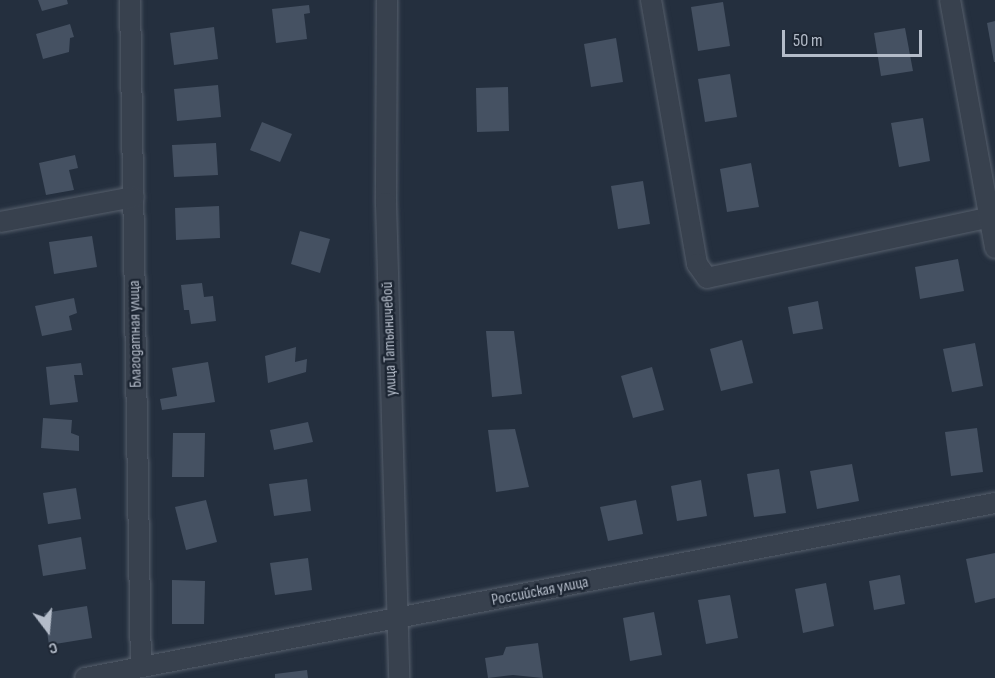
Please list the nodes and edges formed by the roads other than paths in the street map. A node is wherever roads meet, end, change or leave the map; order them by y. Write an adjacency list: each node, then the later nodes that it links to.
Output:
1 (130, 0): 5 (street, Благодатная улица)
2 (387, 0): 10 (street, улица Татьяничевой)
3 (651, 0): 6 (street)
4 (950, 0): 6 (street)
5 (134, 197): 7 (street); 11 (street, Благодатная улица)
6 (992, 217): 8 (street)
7 (0, 222)
8 (995, 248)
9 (995, 503): 10 (street, Российская улица)
10 (398, 619): 11 (street, Российская улица); 13 (street, улица Татьяничевой)
11 (141, 667): 12 (street, Российская улица)
12 (85, 678)
13 (399, 678)

